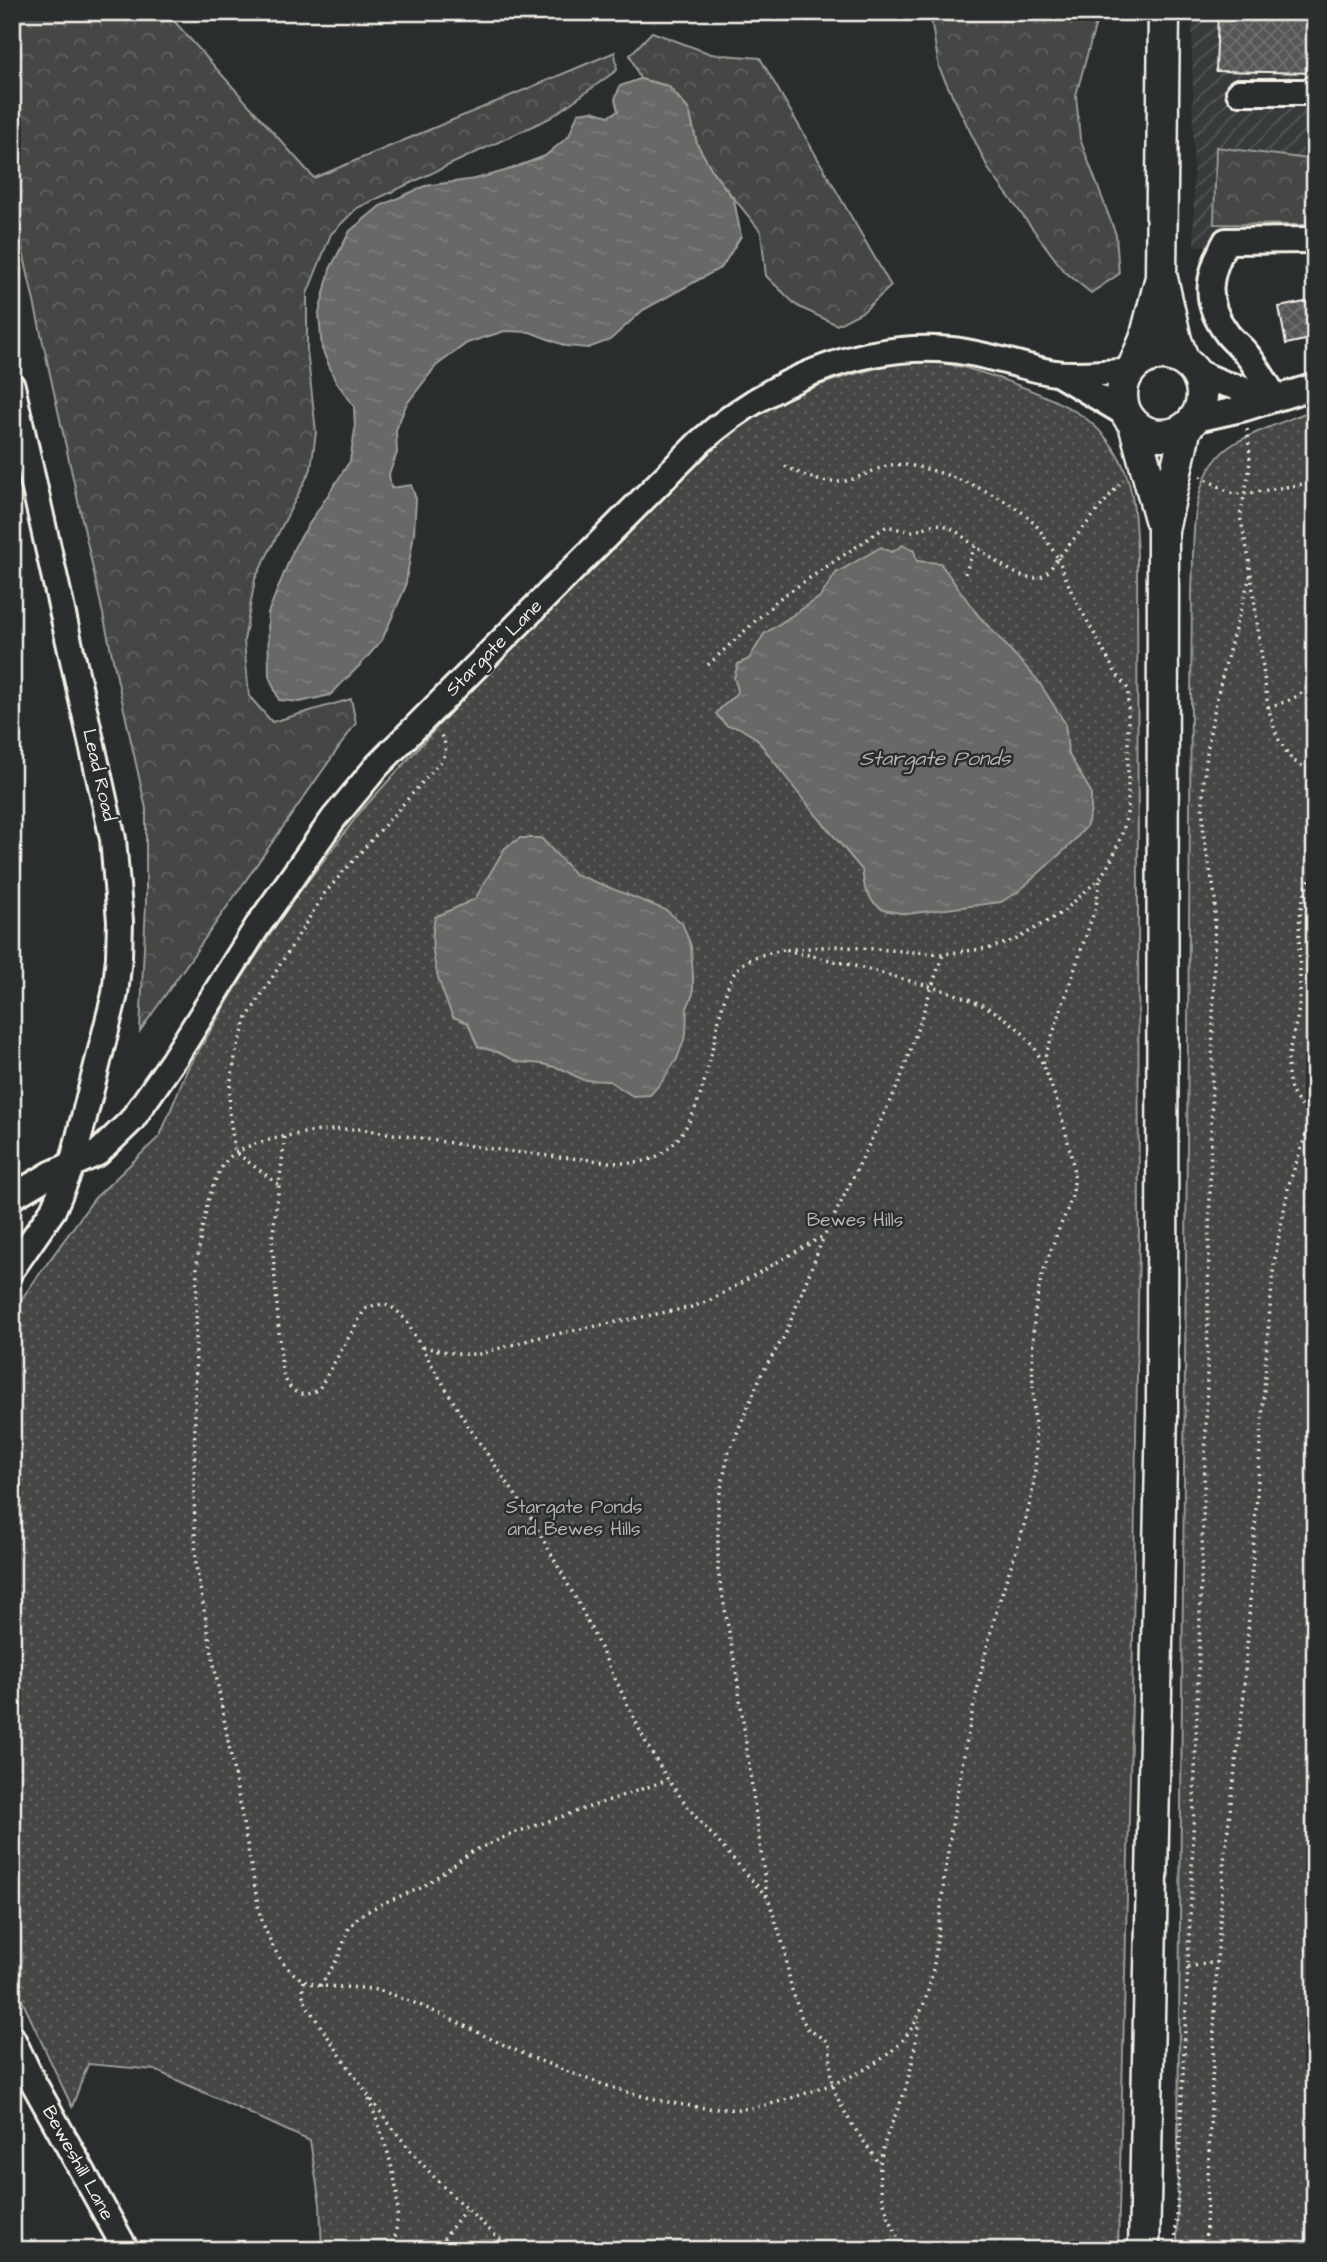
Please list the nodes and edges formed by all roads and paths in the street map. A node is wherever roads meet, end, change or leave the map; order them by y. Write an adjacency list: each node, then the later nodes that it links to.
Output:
1 (1164, 12): 5 (main road)
2 (1239, 92): 3 (street)
3 (1315, 92)
4 (1315, 240): 11 (street)
5 (1161, 274): 6 (main road); 7 (main road)
6 (1189, 366): 7 (main road); 11 (street); 13 (main road)
7 (1132, 369): 8 (street, Stargate Lane); 12 (main road)
8 (1056, 373): 12 (street, Stargate Lane); 28 (street, Stargate Lane)
9 (12, 386): 40 (street, Lead Road)
10 (1315, 386): 11 (street)
11 (1275, 397): 13 (street)
12 (1130, 419): 13 (main road); 20 (main road)
13 (1189, 424): 20 (main road)
14 (1247, 427): 19 (path)
15 (785, 466): 22 (path)
16 (1191, 474): 19 (path)
17 (1126, 475): 22 (path)
18 (1315, 482): 19 (path)
19 (1244, 494): 24 (path)
20 (1163, 530): 63 (main road)
21 (975, 546): 22 (path); 23 (path); 25 (path)
22 (1058, 558): 31 (path)
23 (965, 574)
24 (1250, 576): 27 (path); 49 (path)
25 (708, 664)
26 (1315, 677): 27 (path)
27 (1268, 707): 29 (path)
28 (426, 715): 39 (path); 40 (street, Stargate Lane)
29 (1315, 770)
30 (1315, 870): 37 (path)
31 (1101, 877): 33 (path); 35 (path)
32 (783, 950): 33 (path); 34 (path); 38 (path)
33 (943, 954): 34 (path)
34 (932, 988): 35 (path); 43 (path)
35 (1043, 1063): 52 (path)
36 (1315, 1108): 37 (path)
37 (1311, 1117): 48 (path)
38 (285, 1137): 39 (path); 41 (path)
39 (234, 1152): 41 (path); 50 (path)
40 (72, 1165): 42 (street, Stargate Lane); 44 (street)
41 (279, 1185): 45 (path)
42 (12, 1197)
43 (825, 1235): 45 (path); 47 (path)
44 (12, 1269)
45 (423, 1347): 46 (path)
46 (668, 1780): 47 (path); 51 (path)
47 (768, 1898): 54 (path)
48 (1217, 1962): 49 (path); 65 (path)
49 (1188, 1968): 64 (path)
50 (304, 1981): 51 (path); 55 (path)
51 (320, 1986): 54 (path)
52 (920, 2017): 54 (path); 56 (path)
53 (12, 2038): 58 (street, Beweshill Lane)
54 (833, 2084): 56 (path)
55 (368, 2096): 57 (path); 59 (path)
56 (879, 2164): 62 (path)
57 (466, 2209): 60 (path); 61 (path)
58 (126, 2250)
59 (393, 2250)
60 (435, 2250)
61 (513, 2250)
62 (903, 2250)
63 (1143, 2250)
64 (1175, 2250)
65 (1205, 2250)

